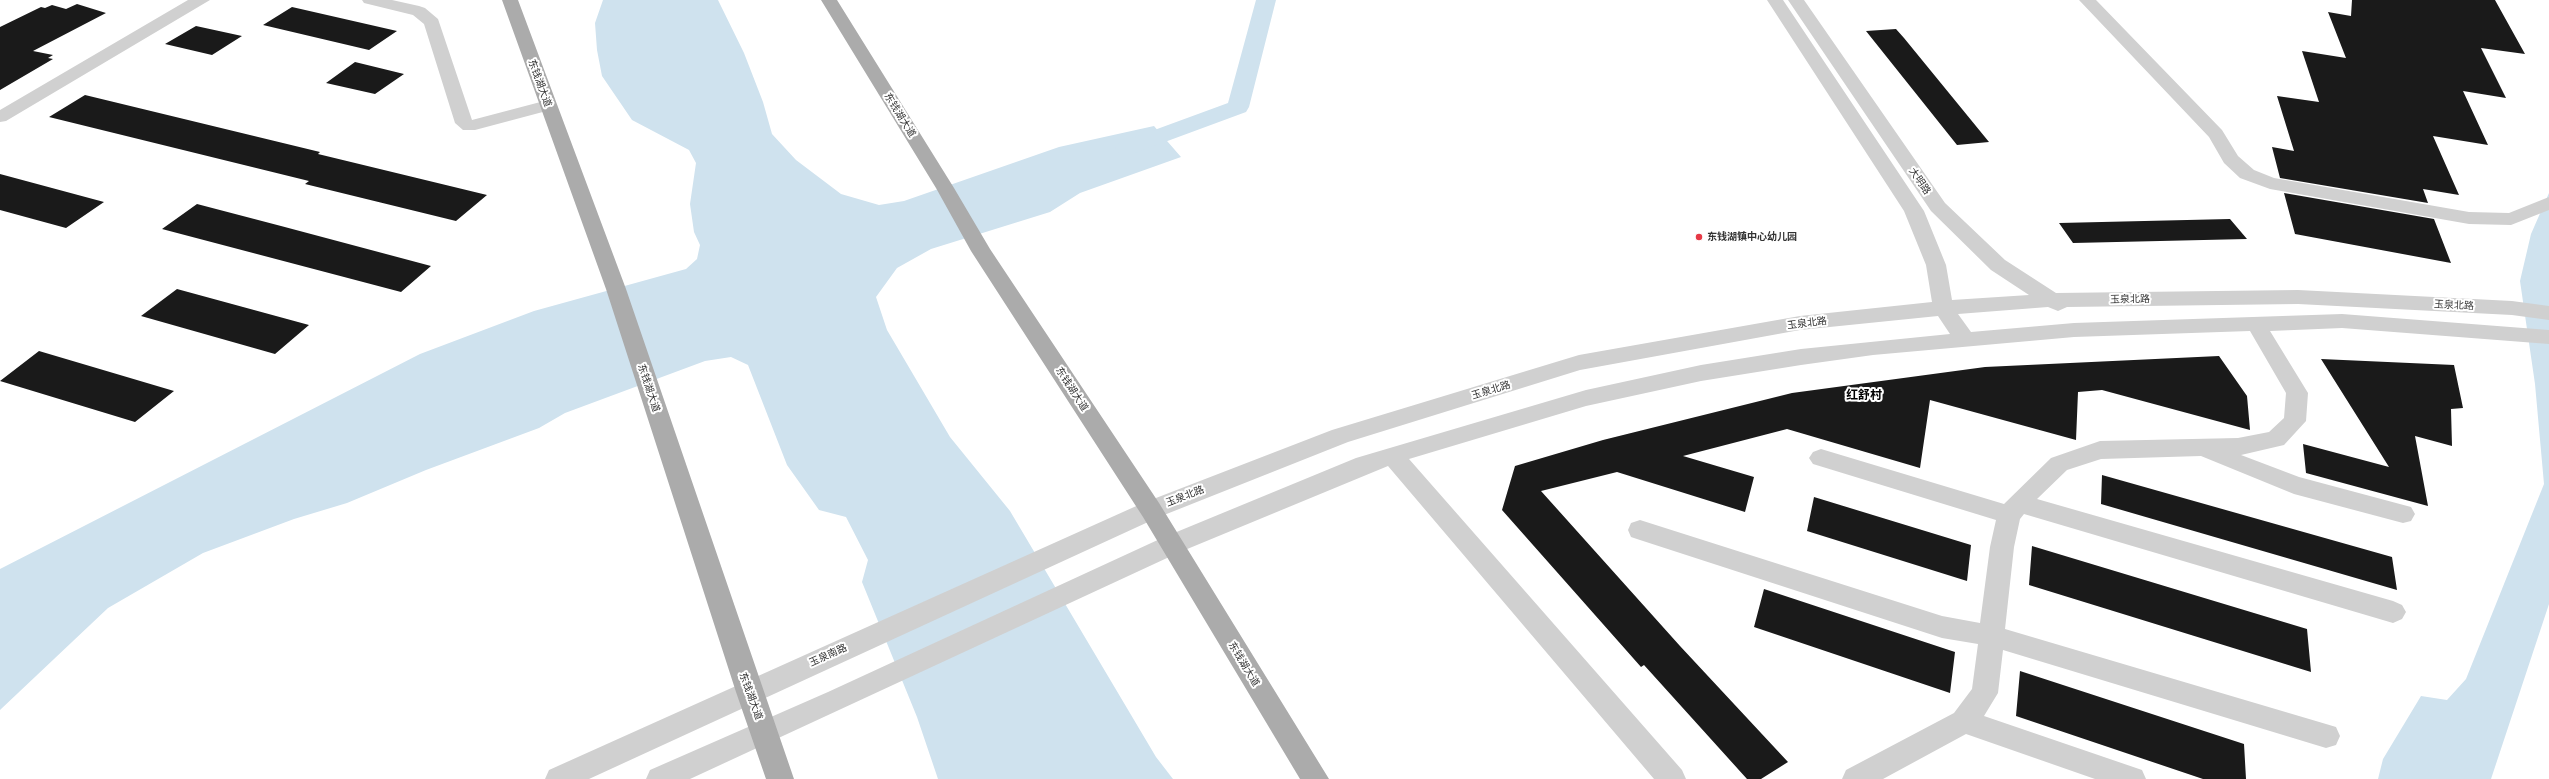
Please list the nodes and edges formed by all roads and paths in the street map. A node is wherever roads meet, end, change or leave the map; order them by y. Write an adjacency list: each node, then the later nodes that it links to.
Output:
1 (202, 0): 9 (street)
2 (370, 0): 8 (street)
3 (510, 0): 8 (main road, 东钱湖大道)
4 (829, 0): 22 (main road, 东钱湖大道)
5 (1775, 0): 12 (street)
6 (1796, 0): 11 (street, 大明路)
7 (2087, 0): 10 (street)
8 (548, 106): 29 (main road, 东钱湖大道)
9 (0, 117)
10 (2549, 203)
11 (2056, 300): 12 (street, 玉泉北路); 13 (street, 玉泉北路); 15 (street, 大明路)
12 (1943, 308): 17 (street); 22 (street, 玉泉北路)
13 (2549, 313)
14 (2256, 324): 15 (street); 16 (street); 18 (street)
15 (2074, 330): 17 (street)
16 (2549, 338)
17 (1965, 339): 19 (street)
18 (2197, 447): 21 (street); 23 (street)
19 (1392, 455): 26 (street); 37 (street)
20 (1822, 458): 21 (street)
21 (2013, 509): 27 (street); 28 (street)
22 (1151, 510): 25 (street, 玉泉北路); 26 (main road, 东钱湖大道)
23 (2403, 514)
24 (1640, 530): 28 (street)
25 (1098, 534): 29 (street, 玉泉南路)
26 (1171, 545): 31 (street); 36 (main road, 东钱湖大道)
27 (2393, 612)
28 (1992, 636): 30 (street); 32 (street)
29 (749, 692): 31 (main road, 东钱湖大道); 33 (street, 玉泉南路)
30 (1964, 721): 38 (street); 39 (street)
31 (764, 731): 34 (street); 35 (main road, 东钱湖大道)
32 (2326, 736)
33 (559, 779)
34 (660, 779)
35 (780, 779)
36 (1315, 779)
37 (1672, 779)
38 (1856, 779)
39 (2132, 779)

